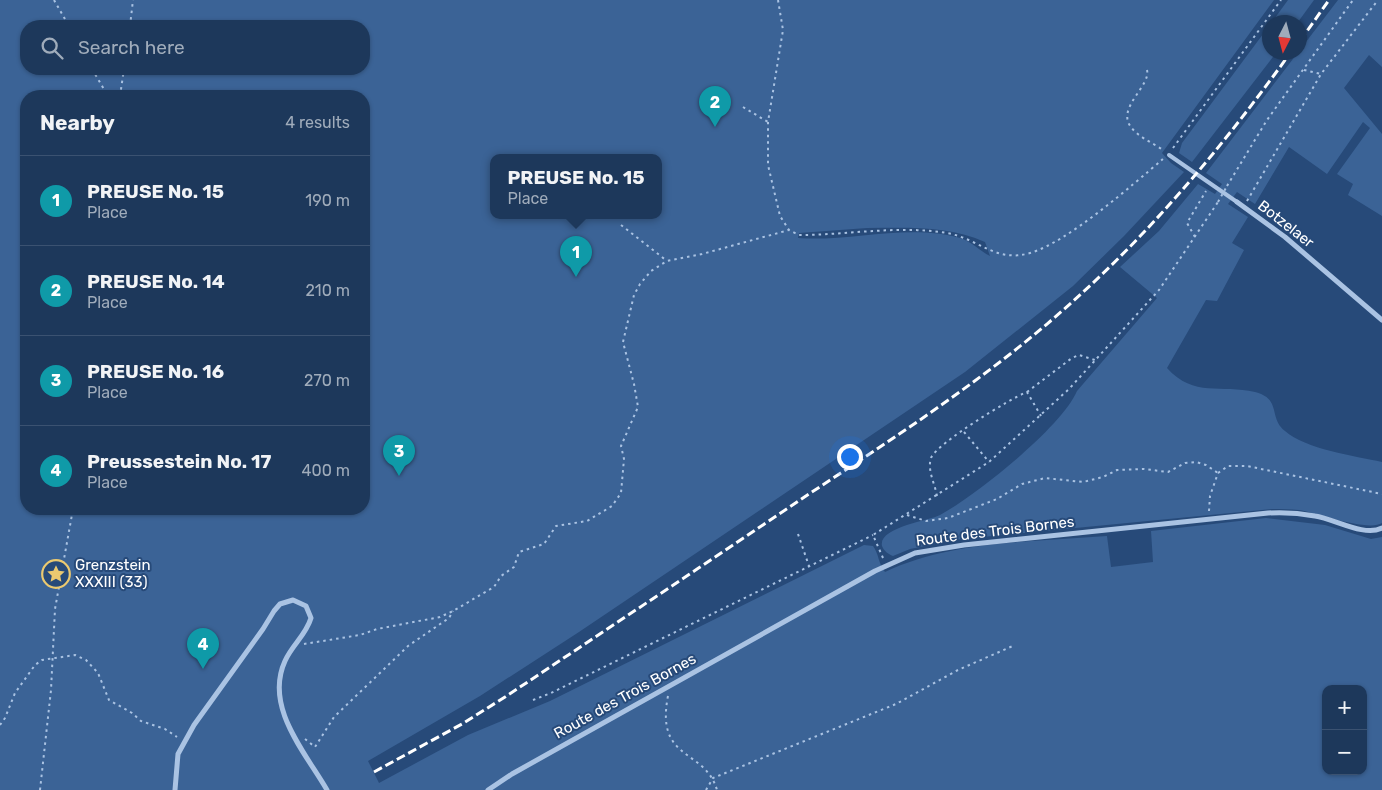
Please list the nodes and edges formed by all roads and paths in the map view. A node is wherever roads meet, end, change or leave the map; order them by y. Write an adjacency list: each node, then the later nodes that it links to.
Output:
1 (54, 0): 7 (path)
2 (133, 0): 8 (path)
3 (778, 0): 17 (path)
4 (1281, 0): 19 (path)
5 (1353, 0): 10 (path)
6 (1378, 0): 11 (path)
7 (66, 20)
8 (131, 20)
9 (1147, 70): 18 (path)
10 (1304, 70): 11 (path); 25 (path, bridge)
11 (1321, 74): 22 (path)
12 (96, 75): 14 (path)
13 (123, 75): 15 (path)
14 (104, 90)
15 (121, 90)
16 (743, 107): 17 (path)
17 (768, 122): 24 (path)
18 (1159, 147)
19 (1169, 154): 20 (lane, Botzelaer); 24 (path)
20 (1210, 184): 21 (lane, Botzelaer); 25 (path)
21 (1237, 202): 22 (street, Botzelaer)
22 (1244, 207): 27 (street, Botzelaer)
23 (621, 225): 26 (path)
24 (789, 230): 26 (path)
25 (1195, 237): 28 (path)
26 (667, 261): 44 (path)
27 (1382, 320)
28 (1095, 360): 29 (path); 30 (path)
29 (1027, 392): 30 (path); 31 (path)
30 (1041, 416): 32 (path)
31 (964, 432): 32 (path); 35 (path)
32 (989, 462): 35 (path)
33 (1218, 472): 34 (path); 37 (path); 38 (path)
34 (1382, 494)
35 (937, 496): 37 (path)
36 (72, 515): 47 (path)
37 (907, 515): 41 (path)
38 (1210, 520): 39 (street, Route des Trois Bornes); 42 (street, Route des Trois Bornes)
39 (1382, 528)
40 (798, 534): 43 (path)
41 (874, 535): 42 (path); 43 (path)
42 (886, 564): 48 (street, Route des Trois Bornes)
43 (809, 566): 49 (path)
44 (453, 611): 45 (path); 51 (path)
45 (298, 642): 51 (street); 52 (street)
46 (1015, 644): 53 (path)
47 (51, 658): 50 (path); 52 (path); 54 (path)
48 (670, 686): 53 (path); 57 (street, Route des Trois Bornes)
49 (533, 700)
50 (0, 725)
51 (298, 741): 56 (street)
52 (184, 742): 55 (street)
53 (714, 778): 58 (path); 59 (path)
54 (40, 790)
55 (175, 790)
56 (327, 790)
57 (488, 790)
58 (706, 790)
59 (717, 790)

